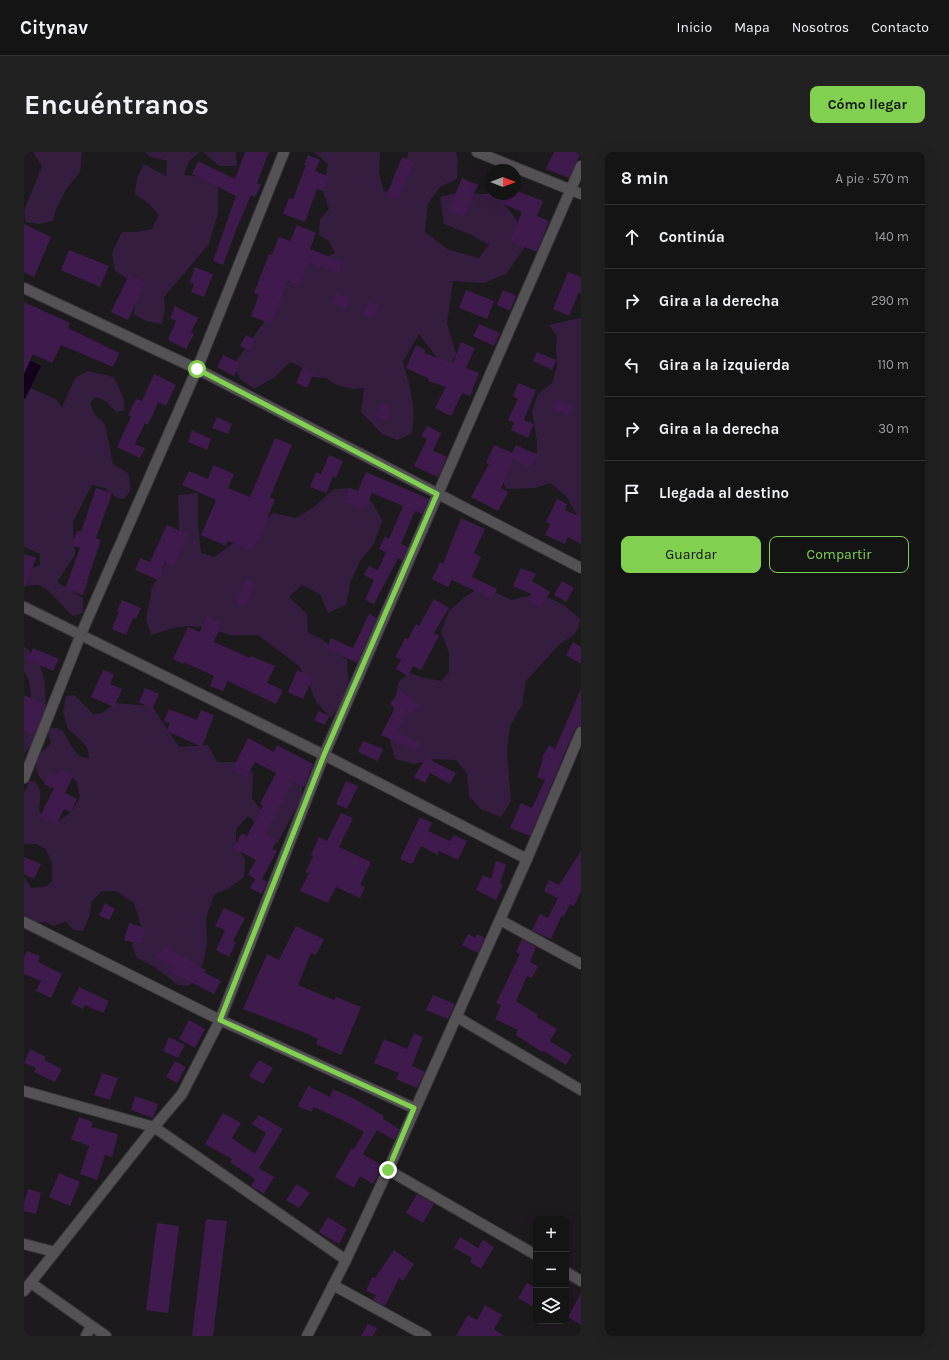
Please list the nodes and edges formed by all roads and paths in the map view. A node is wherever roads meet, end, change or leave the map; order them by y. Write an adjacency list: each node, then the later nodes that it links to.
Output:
1 (284, 152): 7 (street)
2 (478, 152): 4 (street)
3 (581, 166): 4 (street)
4 (571, 190): 5 (street); 8 (street)
5 (581, 194)
6 (24, 288): 7 (street)
7 (197, 369): 8 (street); 11 (street)
8 (437, 494): 9 (street); 13 (street)
9 (581, 568)
10 (24, 607): 11 (street)
11 (81, 634): 13 (street); 14 (street)
12 (581, 732): 15 (street)
13 (324, 755): 15 (street); 20 (street)
14 (24, 778)
15 (527, 859): 16 (street)
16 (500, 920): 18 (street); 19 (street)
17 (24, 922): 20 (street)
18 (581, 964)
19 (457, 1017): 21 (street); 23 (street)
20 (220, 1020): 23 (street); 24 (street)
21 (581, 1090)
22 (24, 1091): 24 (street)
23 (414, 1108): 25 (street)
24 (154, 1127): 27 (street); 29 (street)
25 (388, 1170): 28 (street); 29 (street)
26 (24, 1244): 27 (street)
27 (55, 1252): 33 (street)
28 (533, 1253)
29 (346, 1260): 32 (street)
30 (569, 1274): 31 (street)
31 (581, 1280)
32 (333, 1285): 37 (street); 38 (street)
33 (27, 1287): 34 (street)
34 (91, 1326): 35 (street); 36 (street)
35 (86, 1336)
36 (106, 1336)
37 (307, 1336)
38 (426, 1336)

